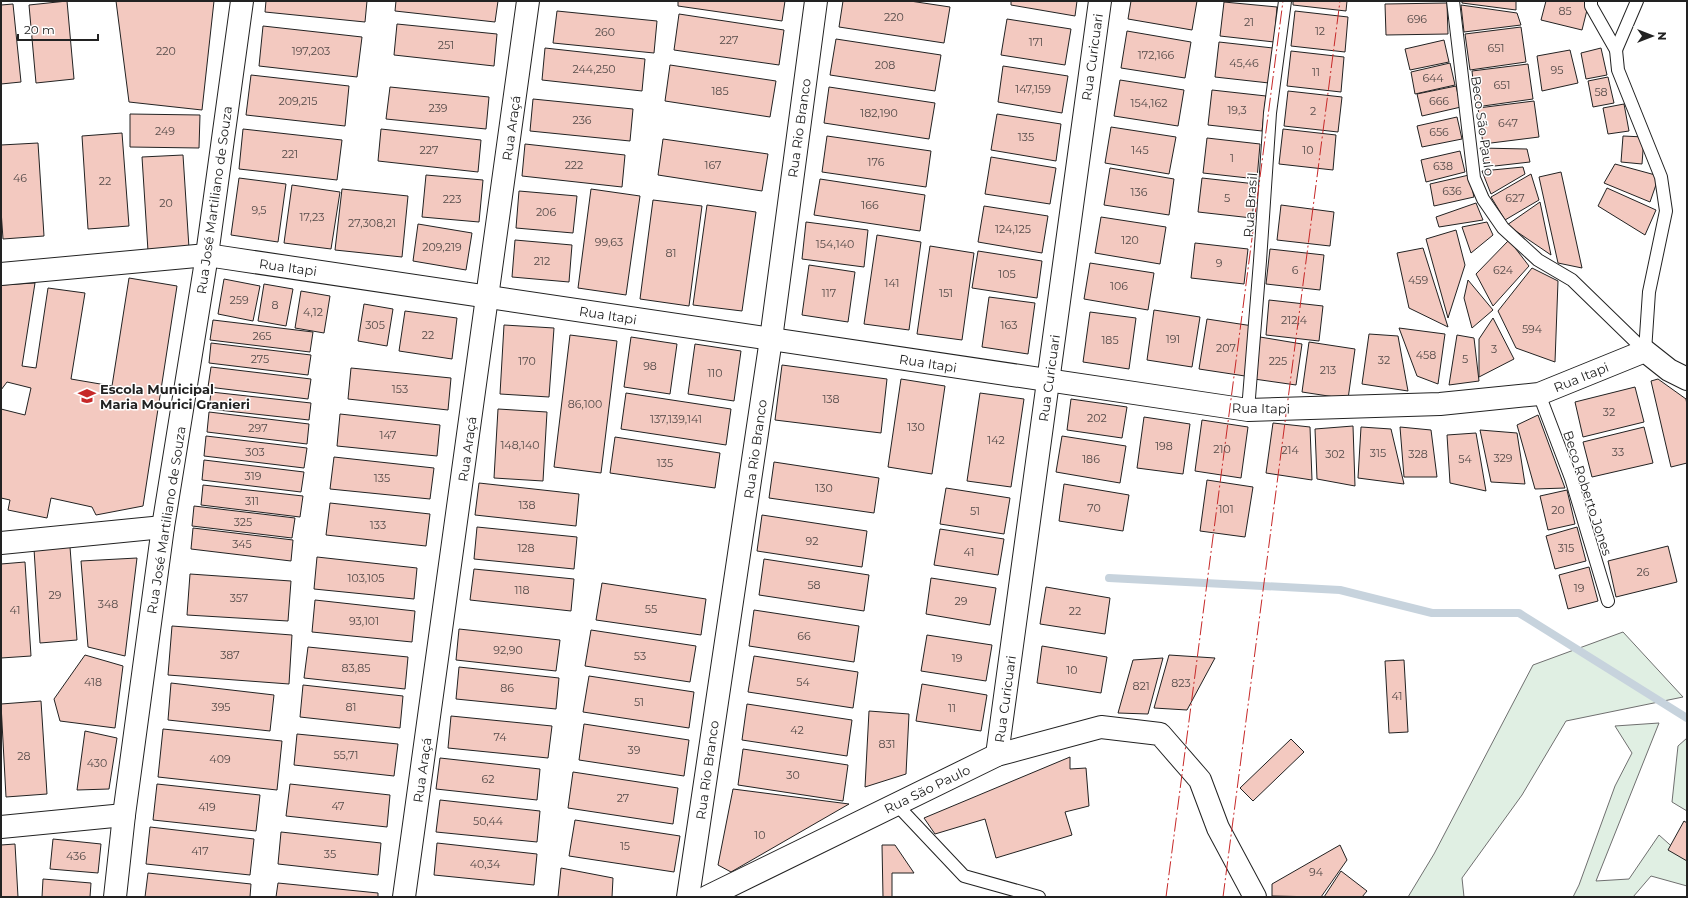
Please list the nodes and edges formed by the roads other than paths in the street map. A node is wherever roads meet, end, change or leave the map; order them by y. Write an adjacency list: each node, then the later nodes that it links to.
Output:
1 (242, 1): 10 (street, Rua José Martiliano de Souza)
2 (528, 1): 12 (street, Rua Araçá)
3 (816, 1): 13 (street, Rua Rio Branco)
4 (1100, 1): 16 (street, Rua Curicuari)
5 (1285, 1): 18 (lane, Rua Brasil)
6 (1453, 1): 14 (lane, Beco São Paulo)
7 (1591, 1): 9 (lane)
8 (1637, 1): 9 (lane)
9 (1616, 50): 14 (lane)
10 (207, 256): 11 (street, Rua Itapi); 12 (street, Rua Itapi); 19 (street, Rua José Martiliano de Souza)
11 (1, 274)
12 (489, 297): 13 (street, Rua Itapi); 27 (street, Rua Araçá)
13 (771, 339): 16 (street, Rua Itapi); 28 (street, Rua Rio Branco)
14 (1645, 351): 15 (street); 17 (street, Rua Itapi)
15 (1687, 379)
16 (1048, 382): 18 (street, Rua Itapi); 22 (street, Rua Curicuari)
17 (1539, 394): 18 (street, Rua Itapi); 21 (lane, Beco Roberto Jones)
18 (1248, 410)
19 (163, 527): 20 (street); 24 (street, Rua José Martiliano de Souza)
20 (1, 543)
21 (1608, 601)
22 (997, 755): 23 (street, Rua São Paulo); 31 (street, Rua São Paulo)
23 (896, 804): 29 (street, Rua São Paulo); 30 (lane)
24 (124, 814): 25 (street); 26 (street, Rua José Martiliano de Souza)
25 (1, 827)
26 (115, 897)
27 (404, 897)
28 (688, 897)
29 (707, 897)
30 (1039, 897)
31 (1255, 897)

